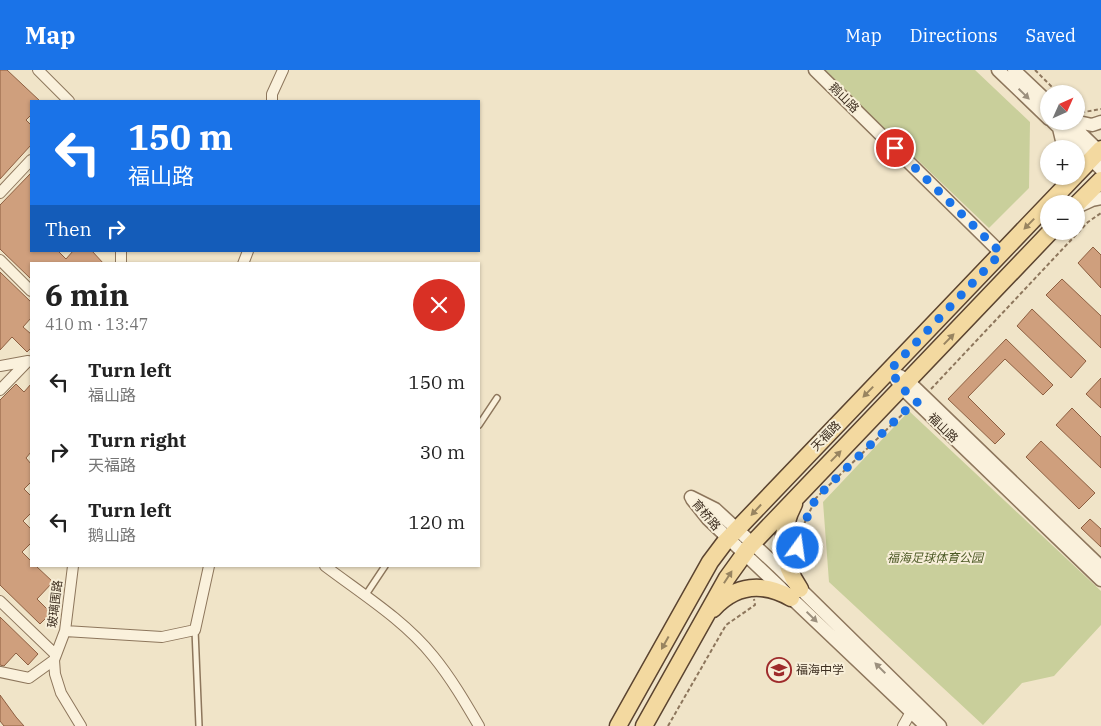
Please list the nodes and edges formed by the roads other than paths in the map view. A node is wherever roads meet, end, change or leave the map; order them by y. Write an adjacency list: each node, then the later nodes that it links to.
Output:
1 (38, 70): 7 (street)
2 (283, 70): 8 (street)
3 (816, 70): 25 (street, 鹅山路)
4 (998, 70): 9 (street, one-way to 9)
5 (1014, 70): 6 (street)
6 (1040, 95)
7 (68, 100)
8 (272, 100)
9 (1040, 110)
10 (1101, 122): 11 (street)
11 (1085, 123)
12 (1066, 130): 13 (street)
13 (1099, 156): 15 (main road, 天福路)
14 (30, 161): 18 (street)
15 (1085, 168)
16 (1101, 180): 20 (main road)
17 (1067, 185): 19 (main road, 天福路)
18 (0, 193)
19 (1057, 195)
20 (1085, 197)
21 (1101, 198): 22 (street)
22 (1085, 203)
23 (1040, 212): 25 (main road, 天福路, one-way to 25)
24 (1042, 240): 31 (main road, 天福路, one-way to 24)
25 (1001, 253): 30 (main road, 天福路)
26 (0, 260): 27 (street)
27 (30, 289)
28 (30, 360): 29 (street); 32 (street)
29 (0, 366)
30 (890, 370): 31 (street, 福山路); 37 (main road, 天福路, one-way to 37)
31 (905, 384): 34 (street, 福山路); 36 (main road, 天福路, one-way to 31)
32 (0, 390)
33 (497, 398): 35 (lane)
34 (921, 400): 43 (street, 福山路); 44 (street, 福山路)
35 (480, 424)
36 (803, 490): 38 (main road, 天福路); 45 (main road)
37 (733, 534): 38 (street, 育桥路); 57 (main road, 天福路, one-way to 57)
38 (748, 548): 45 (street, 育桥路); 48 (main road, 天福路, one-way to 38)
39 (73, 567): 50 (street, 玻璃围路)
40 (209, 567): 49 (street)
41 (326, 567): 46 (street)
42 (384, 567): 46 (lane)
43 (1101, 567)
44 (1101, 580)
45 (795, 593): 48 (main road); 53 (street, 育桥路, one-way to 53); 61 (street, 育桥路, one-way to 45)
46 (365, 596): 56 (street)
47 (0, 601): 51 (street)
48 (705, 618): 58 (main road, 天福路)
49 (195, 630): 50 (street); 55 (lane)
50 (65, 631): 51 (street, 玻璃围路)
51 (55, 657): 52 (street); 54 (street)
52 (0, 672)
53 (911, 712): 59 (street); 60 (street, 育桥路)
54 (76, 724)
55 (199, 726)
56 (479, 726)
57 (618, 726)
58 (644, 726)
59 (903, 726)
60 (926, 726)
61 (940, 726)

